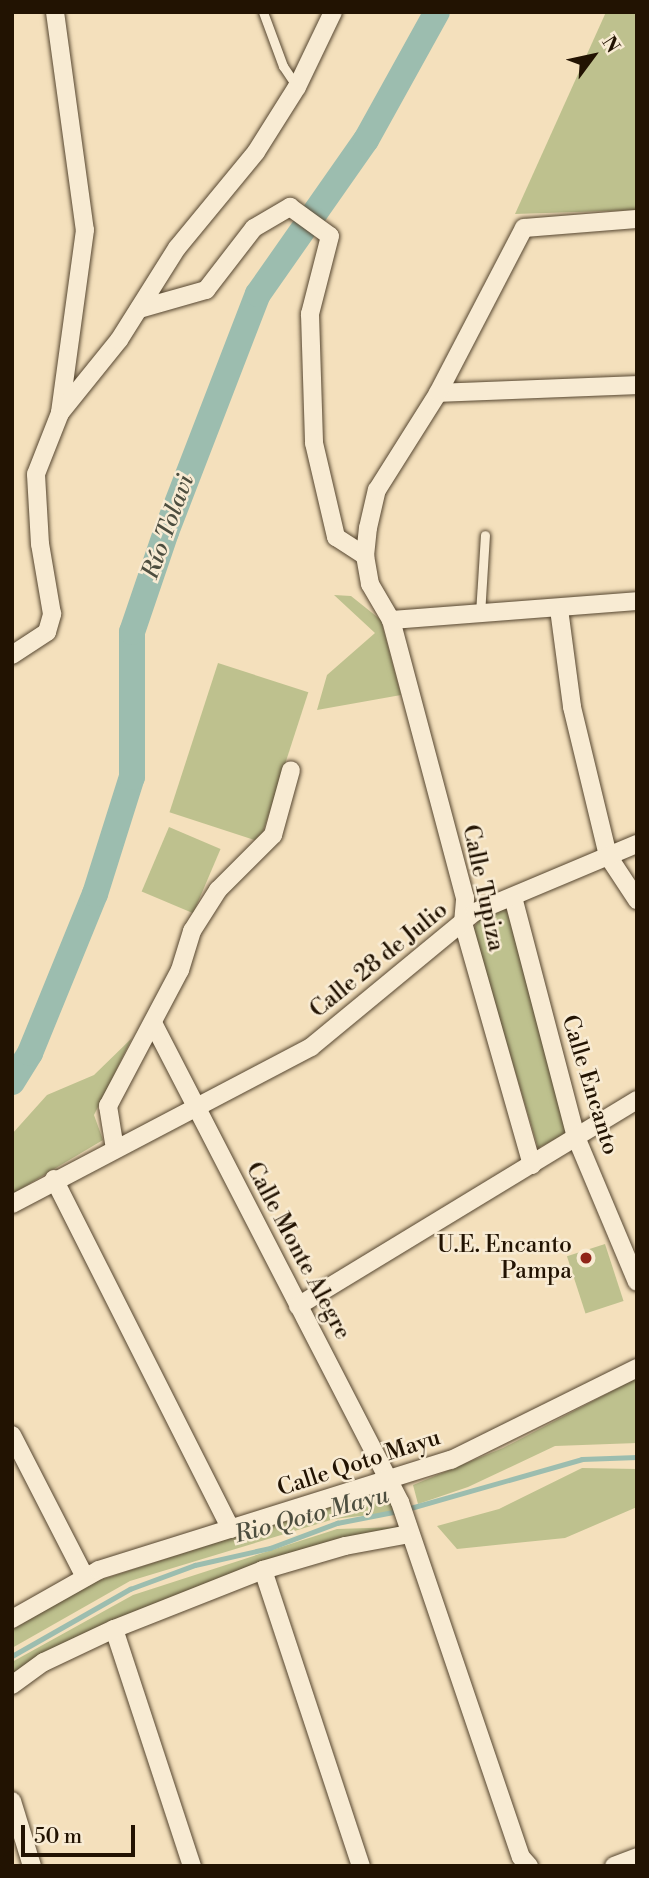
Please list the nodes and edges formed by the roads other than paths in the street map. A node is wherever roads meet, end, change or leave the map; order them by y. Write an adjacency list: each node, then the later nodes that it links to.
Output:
1 (55, 12): 9 (street)
2 (263, 12): 4 (lane)
3 (333, 12): 4 (street)
4 (297, 87): 6 (street)
5 (637, 219): 8 (street)
6 (139, 309): 9 (street); 11 (street)
7 (637, 385): 8 (street)
8 (438, 393): 11 (street)
9 (60, 413): 16 (street)
10 (485, 535): 14 (lane)
11 (365, 556): 15 (street, Calle Tupiza)
12 (637, 601): 13 (street)
13 (559, 609): 14 (street); 19 (street)
14 (480, 614): 15 (street)
15 (391, 620): 22 (street, Calle Tupiza)
16 (12, 654)
17 (290, 770): 23 (street)
18 (637, 844): 19 (street, Calle 28 de Julio)
19 (608, 856): 20 (street, Calle 28 de Julio); 21 (street)
20 (513, 897): 22 (street, Calle 28 de Julio); 26 (street, Calle Encanto)
21 (637, 900)
22 (463, 923): 25 (street, Calle 28 de Julio); 28 (street, Calle Tupiza)
23 (153, 1023): 25 (street, Calle Monte Alegre); 27 (street)
24 (637, 1100): 26 (street)
25 (196, 1110): 27 (street, Calle 28 de Julio); 32 (street, Calle Monte Alegre)
26 (576, 1137): 28 (street); 31 (street, Calle Encanto)
27 (115, 1149): 29 (street, Calle 28 de Julio)
28 (533, 1165): 32 (street)
29 (54, 1179): 30 (street, Calle 28 de Julio); 37 (street)
30 (12, 1204)
31 (637, 1282)
32 (298, 1306): 35 (street, Calle Monte Alegre)
33 (637, 1368): 35 (street, Calle Qoto Mayu)
34 (12, 1435): 39 (street)
35 (390, 1480): 36 (street, Calle Monte Alegre); 37 (street, Calle Qoto Mayu)
36 (408, 1528): 38 (street); 48 (street, Calle Monte Alegre)
37 (232, 1529): 39 (street, Calle Qoto Mayu)
38 (263, 1570): 41 (street); 47 (street)
39 (85, 1577): 40 (street, Calle Qoto Mayu)
40 (12, 1619)
41 (114, 1629): 42 (street); 46 (street)
42 (12, 1685)
43 (12, 1801): 45 (street)
44 (637, 1857): 49 (street)
45 (32, 1866)
46 (192, 1866)
47 (361, 1866)
48 (529, 1866)
49 (614, 1866)

